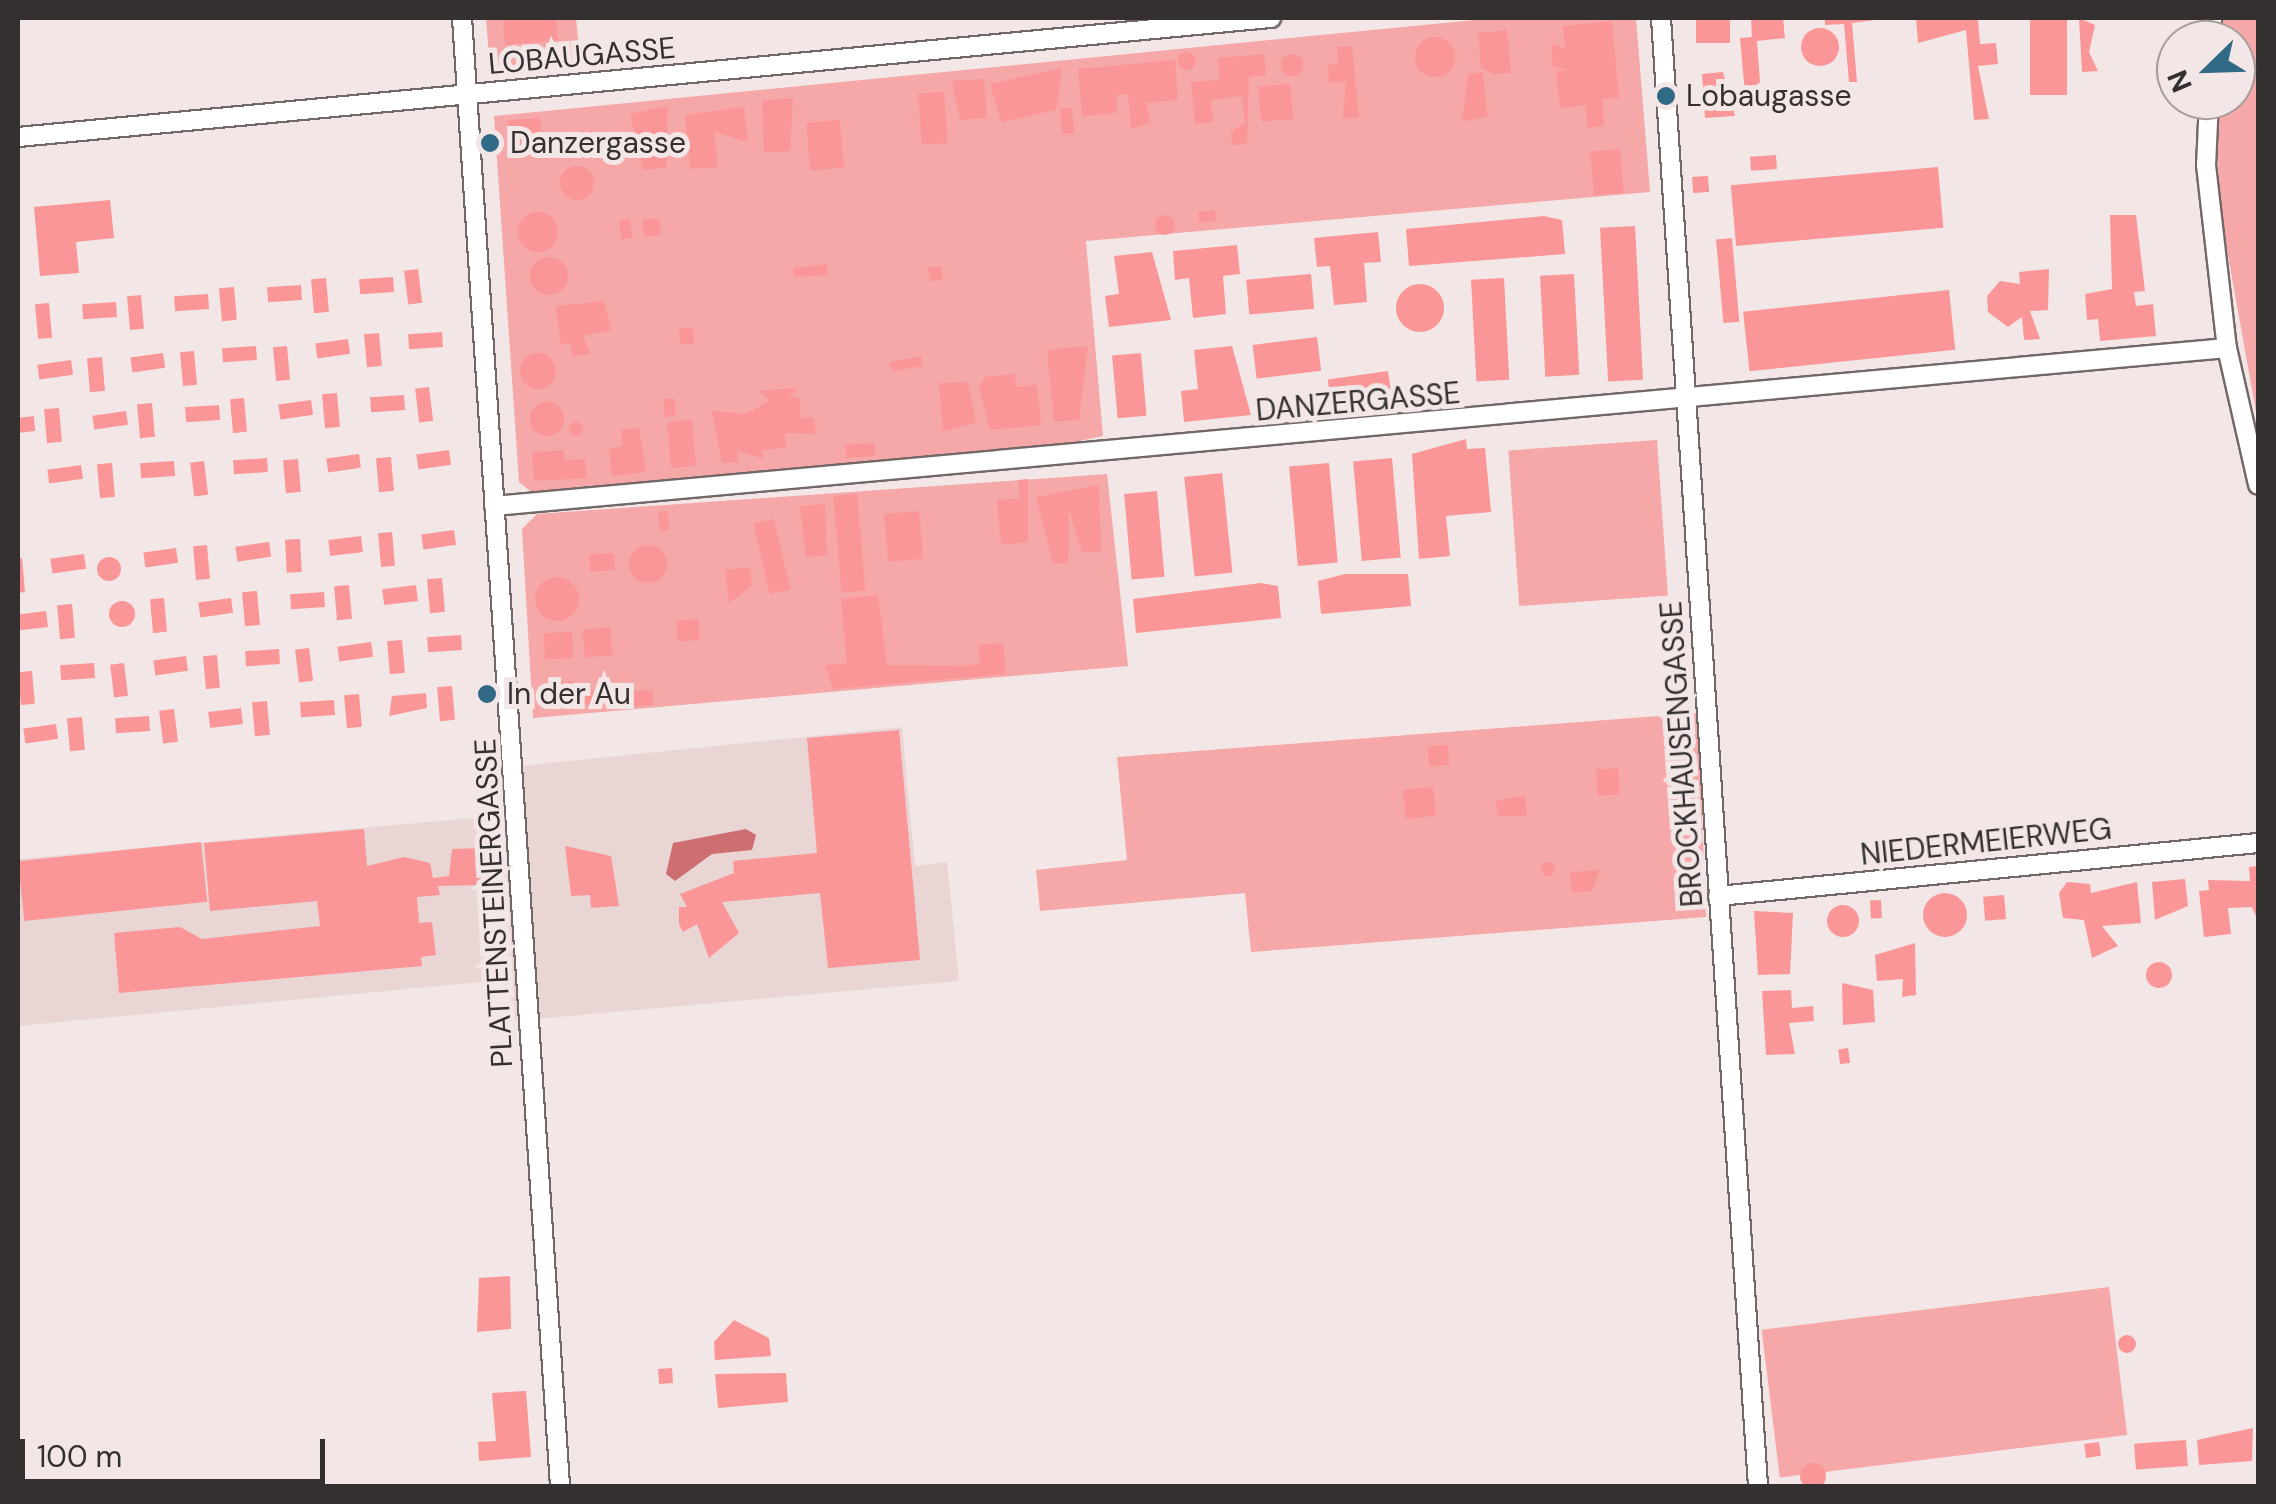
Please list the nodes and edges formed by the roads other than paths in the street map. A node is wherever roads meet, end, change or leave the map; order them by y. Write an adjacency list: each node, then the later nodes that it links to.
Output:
1 (462, 18): 4 (street, PLATTENSTEINERGASSE)
2 (1271, 18): 4 (street, LOBAUGASSE)
3 (1661, 18): 8 (street, BROCKHAUSENGASSE)
4 (467, 94): 6 (street, LOBAUGASSE); 10 (street, PLATTENSTEINERGASSE)
5 (2208, 120): 7 (street)
6 (18, 137)
7 (2227, 348): 8 (street, DANZERGASSE); 9 (street)
8 (1686, 398): 10 (street, DANZERGASSE); 12 (street, BROCKHAUSENGASSE)
9 (2258, 481)
10 (494, 506): 13 (street, PLATTENSTEINERGASSE)
11 (2258, 843): 12 (street, NIEDERMEIERWEG)
12 (1718, 896): 14 (street, BROCKHAUSENGASSE)
13 (560, 1486)
14 (1758, 1486)

